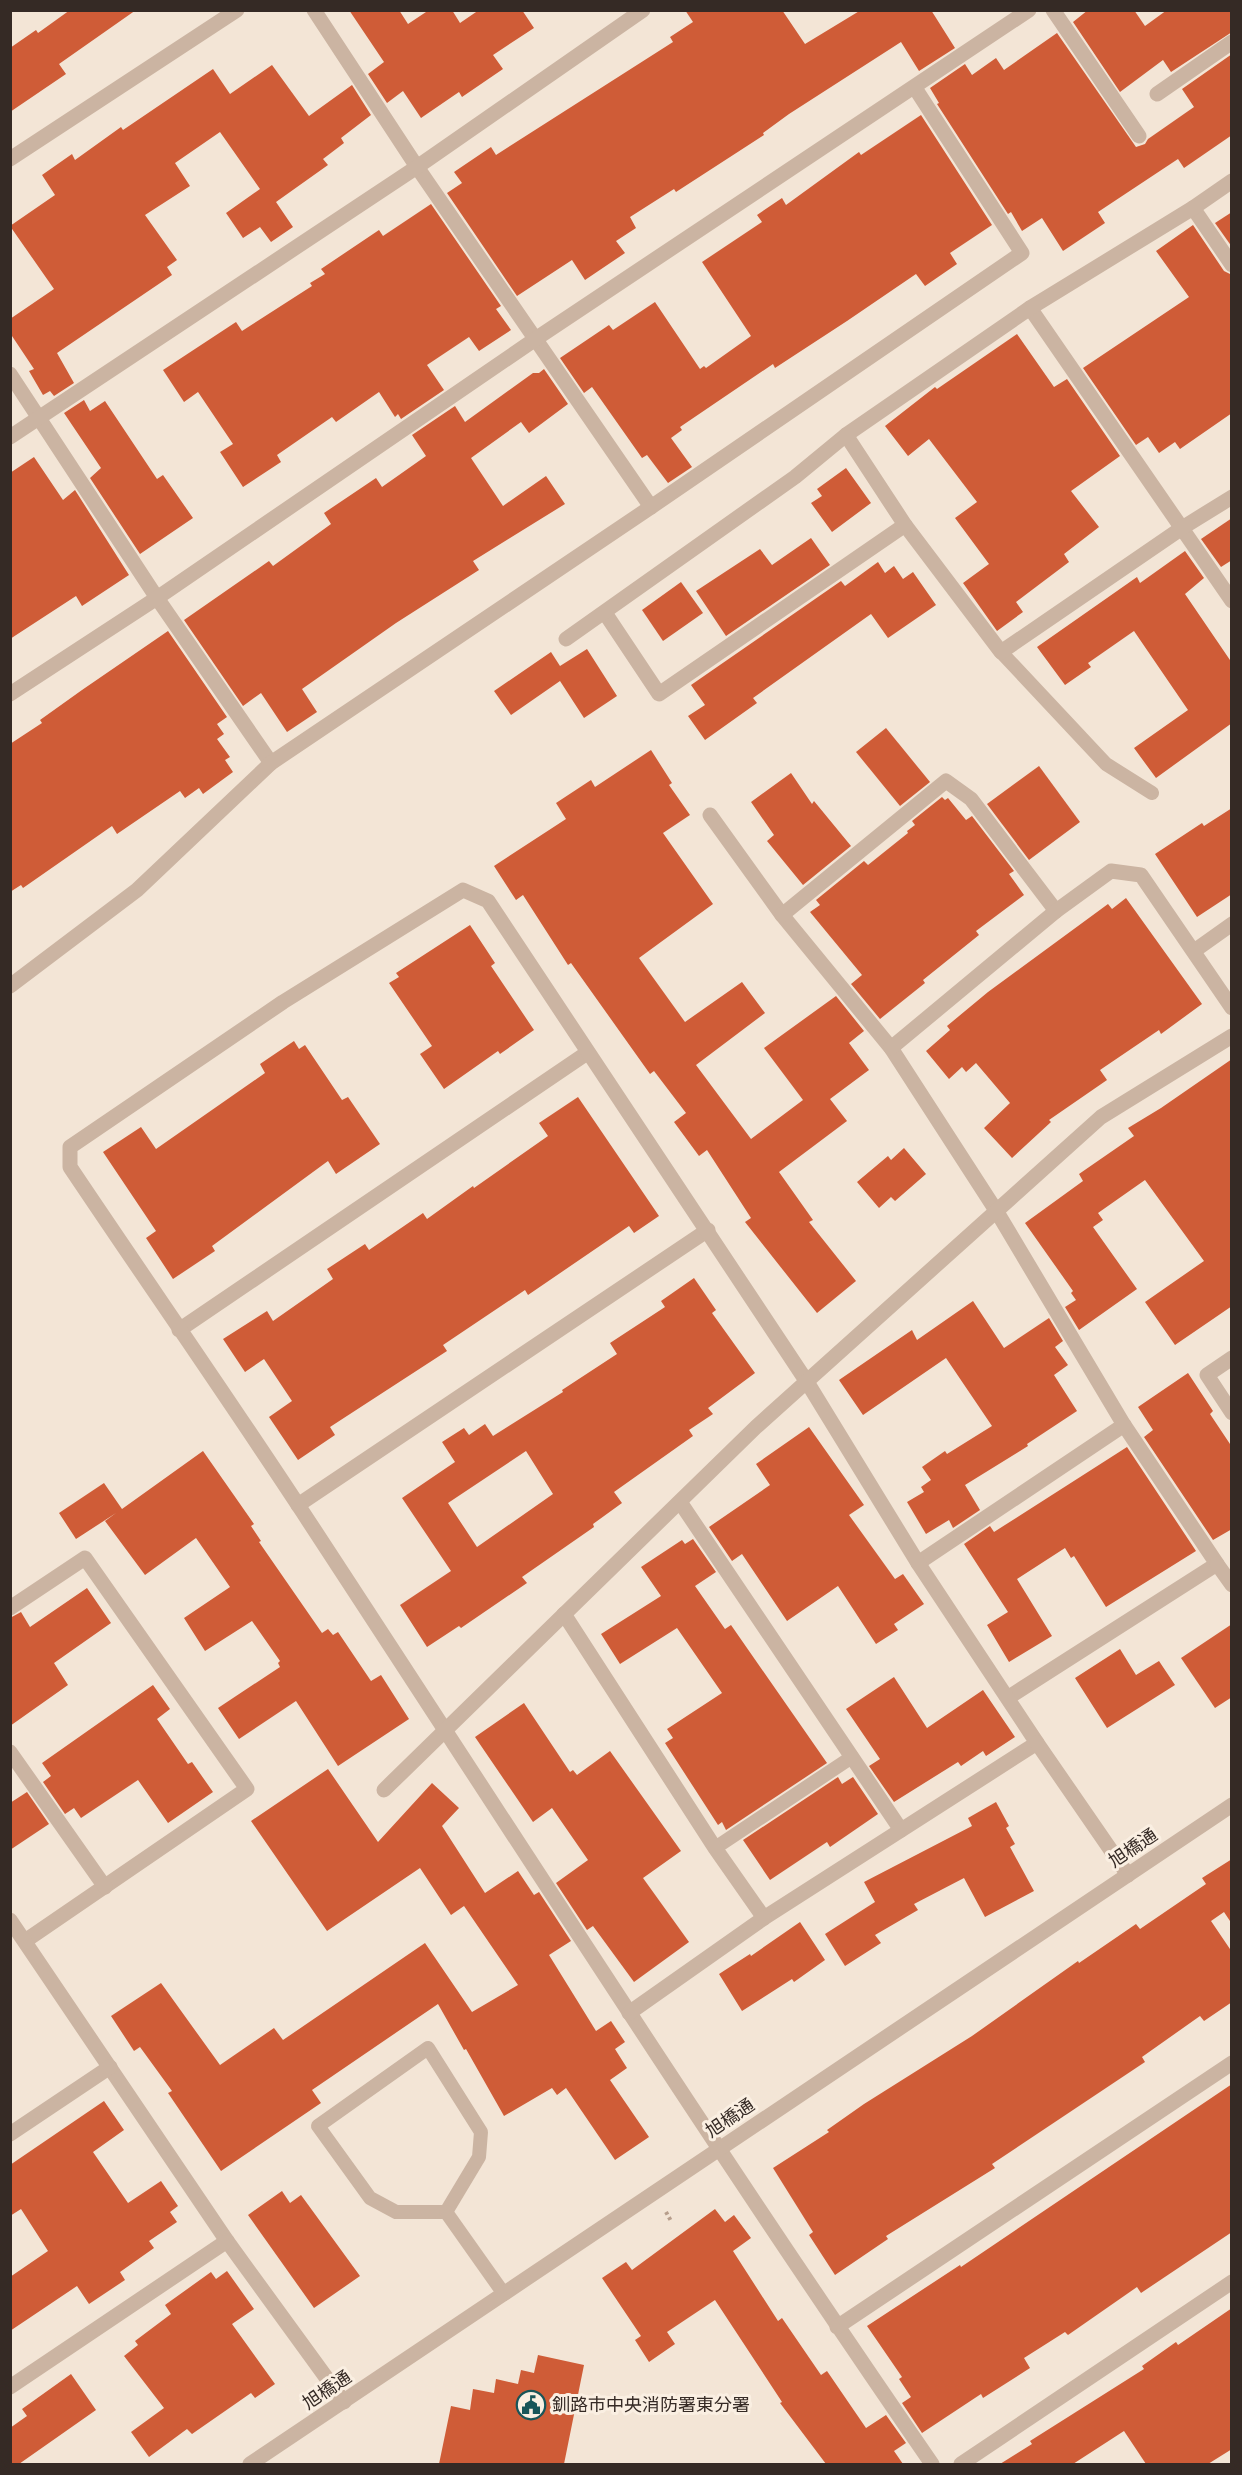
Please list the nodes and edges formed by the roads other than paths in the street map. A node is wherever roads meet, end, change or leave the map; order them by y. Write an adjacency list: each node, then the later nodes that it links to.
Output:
1 (237, 10): 10 (street)
2 (314, 10): 11 (street)
3 (643, 10): 11 (street)
4 (1029, 10): 7 (street)
5 (1053, 10): 9 (street)
6 (1232, 42): 8 (street)
7 (915, 88): 16 (street); 22 (street)
8 (1156, 94)
9 (1138, 136)
10 (10, 159)
11 (417, 167): 16 (street); 18 (street)
12 (1232, 181): 13 (street)
13 (1193, 208): 14 (street); 15 (street)
14 (1232, 265)
15 (1030, 308): 19 (street); 24 (street)
16 (537, 338): 22 (street); 25 (street)
17 (10, 374): 18 (street)
18 (40, 417): 20 (street); 25 (street)
19 (846, 435): 23 (street); 27 (street)
20 (10, 436)
21 (1232, 497): 24 (street)
22 (651, 507): 31 (street)
23 (905, 525): 27 (street); 29 (street)
24 (1182, 528): 26 (street); 29 (street)
25 (157, 598): 30 (street); 31 (street)
26 (1232, 601)
27 (605, 613): 28 (street)
28 (566, 639)
29 (1001, 652): 32 (lane)
30 (10, 694)
31 (271, 763): 38 (street)
32 (1152, 793)
33 (710, 815): 35 (street)
34 (1056, 911): 35 (street); 37 (street); 41 (street)
35 (782, 915): 41 (street)
36 (1232, 924): 37 (street)
37 (1194, 951): 39 (street)
38 (10, 986)
39 (1232, 1008)
40 (1232, 1036): 43 (street)
41 (891, 1048): 43 (street)
42 (587, 1053): 44 (street); 45 (street); 45 (street)
43 (997, 1212): 47 (street); 49 (street)
44 (708, 1230): 47 (street); 51 (street)
45 (179, 1330): 51 (street)
46 (1232, 1358): 48 (street)
47 (807, 1382): 50 (street); 52 (street)
48 (1232, 1413)
49 (1124, 1425): 52 (street); 53 (street)
50 (680, 1502): 56 (street); 61 (street)
51 (298, 1505): 58 (street)
52 (918, 1563): 57 (street)
53 (1217, 1564): 54 (street); 57 (street)
54 (1232, 1585)
55 (10, 1608): 67 (street)
56 (564, 1614): 58 (street); 65 (street)
57 (1008, 1697): 59 (street)
58 (445, 1730): 62 (street); 71 (street)
59 (1037, 1743): 64 (street); 66 (street)
60 (10, 1752): 67 (street)
61 (852, 1757): 64 (street); 65 (lane)
62 (384, 1790)
63 (1232, 1805): 66 (street, 旭橋通)
64 (901, 1830): 68 (street)
65 (715, 1848): 68 (street)
66 (1128, 1875): 75 (street, 旭橋通)
67 (105, 1887): 70 (street)
68 (764, 1918): 71 (street)
69 (10, 1920): 70 (street)
70 (25, 1941): 73 (street)
71 (629, 2013): 75 (street)
72 (1232, 2063): 80 (street)
73 (110, 2067): 74 (street); 77 (street)
74 (10, 2134)
75 (720, 2148): 79 (street, 旭橋通); 80 (street)
76 (446, 2212): 76 (lane); 79 (lane)
77 (227, 2241): 81 (street); 82 (street)
78 (1232, 2282): 85 (street)
79 (504, 2294): 82 (street, 旭橋通)
80 (837, 2327): 84 (street)
81 (10, 2386)
82 (344, 2402): 83 (street, 旭橋通)
83 (250, 2464)
84 (932, 2464)
85 (961, 2464)

